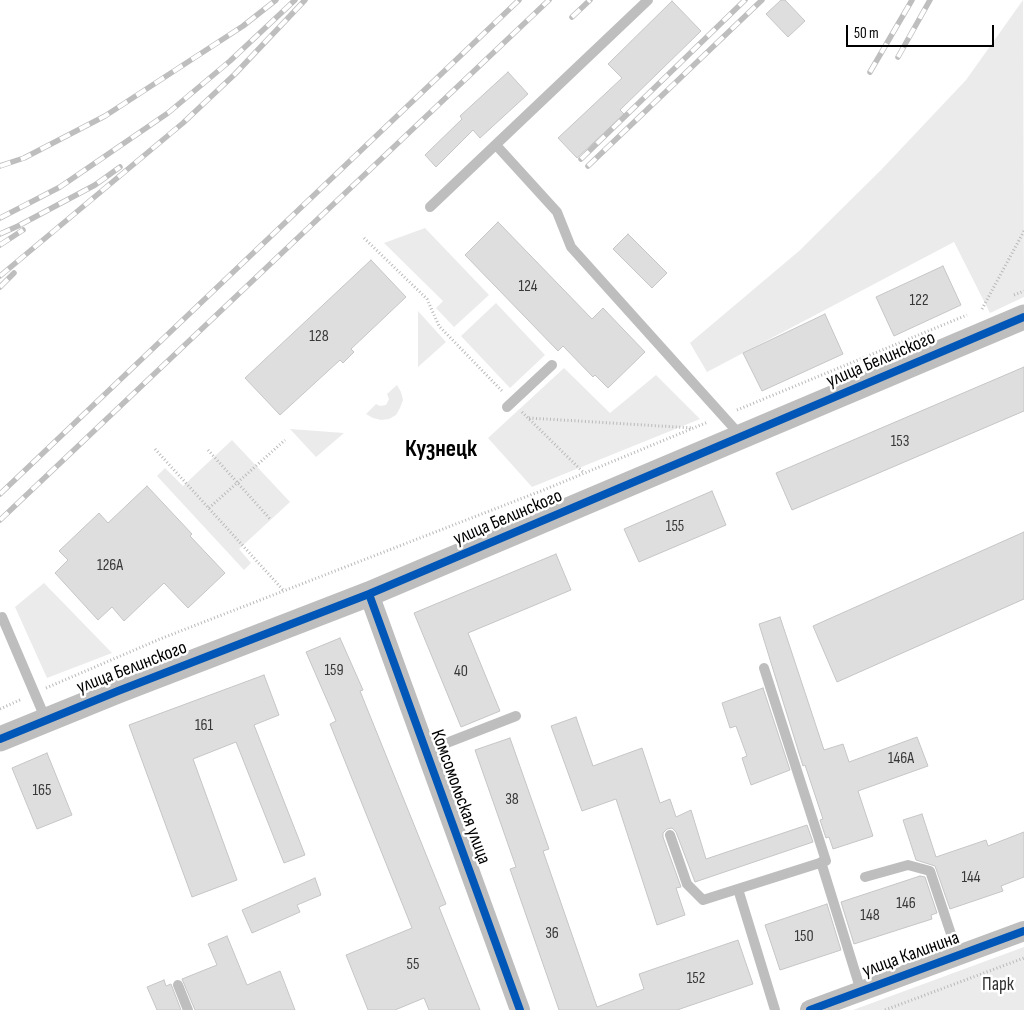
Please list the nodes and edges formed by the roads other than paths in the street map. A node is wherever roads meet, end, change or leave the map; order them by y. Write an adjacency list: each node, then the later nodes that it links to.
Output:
1 (648, 0): 2 (lane)
2 (496, 145): 3 (lane); 7 (lane)
3 (430, 207)
4 (1024, 318): 7 (street, улица Белинского)
5 (552, 365): 6 (lane)
6 (510, 404)
7 (742, 437): 8 (street, улица Белинского)
8 (369, 594): 12 (street, улица Белинского); 14 (street, Комсомольская улица)
9 (2, 617): 12 (lane)
10 (764, 668): 16 (lane)
11 (516, 716): 14 (lane)
12 (46, 720): 13 (street, улица Белинского)
13 (0, 739)
14 (426, 751): 24 (street, Комсомольская улица)
15 (670, 835): 18 (lane)
16 (821, 862): 18 (lane); 22 (lane)
17 (865, 877): 20 (lane)
18 (738, 889): 25 (lane)
19 (1024, 930): 20 (street, улица Калинина)
20 (958, 955): 22 (street, улица Калинина)
21 (178, 986): 23 (lane)
22 (861, 991): 26 (street, улица Калинина)
23 (188, 1010)
24 (520, 1010)
25 (775, 1010)
26 (810, 1010)

